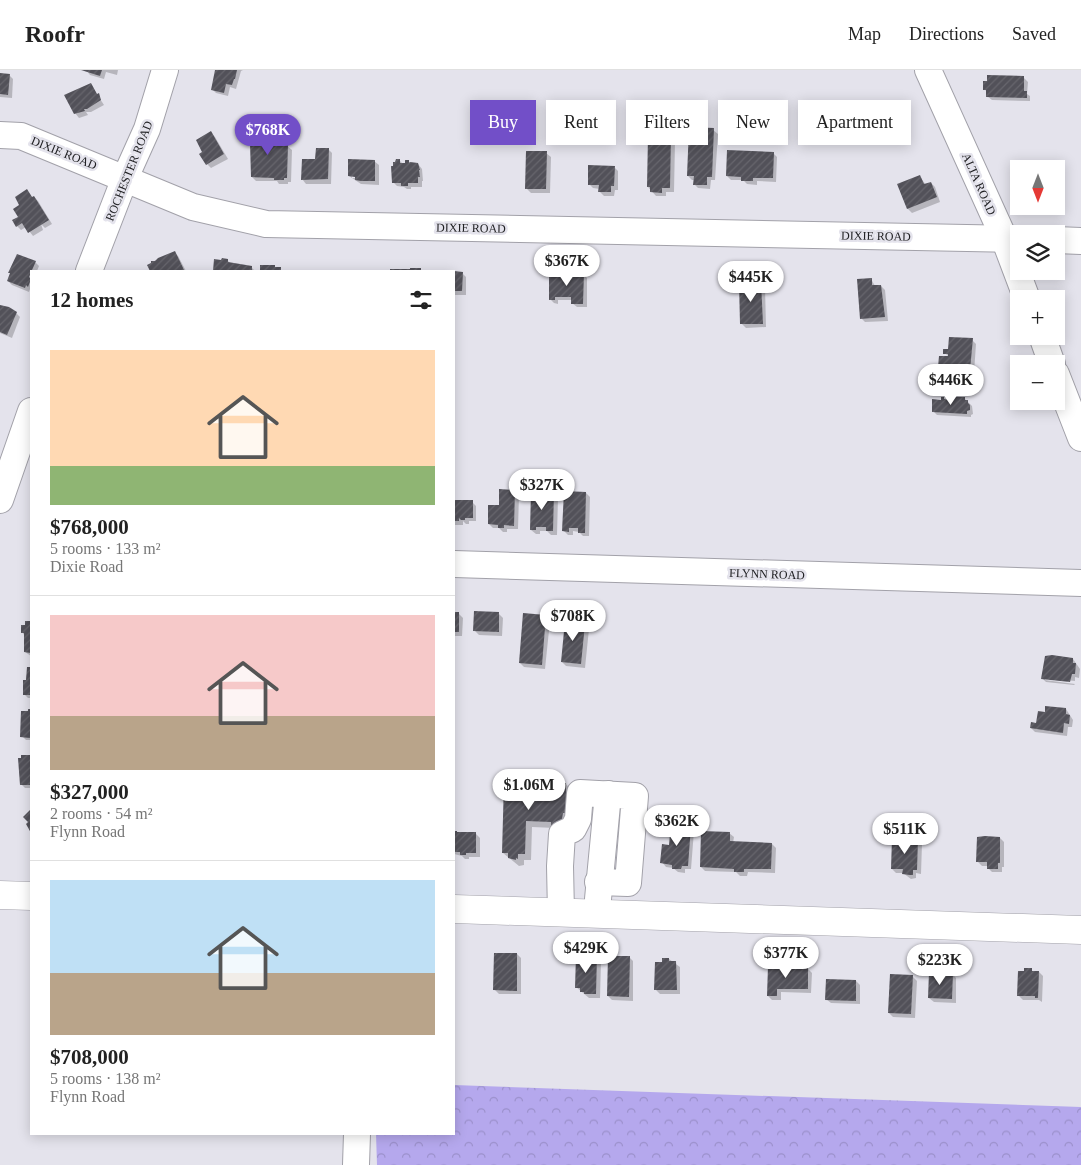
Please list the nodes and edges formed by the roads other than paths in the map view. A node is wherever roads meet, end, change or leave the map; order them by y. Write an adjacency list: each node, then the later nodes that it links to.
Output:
1 (165, 70): 4 (street, ROCHESTER ROAD)
2 (928, 70): 5 (street, ALTA ROAD)
3 (0, 134): 4 (street, DIXIE ROAD)
4 (125, 178): 6 (street, DIXIE ROAD); 9 (street, ROCHESTER ROAD)
5 (1010, 236)
6 (1010, 238)
7 (1065, 240): 8 (street)
8 (1081, 241)
9 (89, 270)
10 (1065, 397): 12 (street)
11 (30, 413): 13 (street)
12 (1081, 438)
13 (16, 449): 14 (street)
14 (0, 500)
15 (455, 564): 16 (street, FLYNN ROAD)
16 (1081, 583)
17 (0, 895): 18 (main road)
18 (30, 896)
19 (455, 909): 20 (main road)
20 (561, 913): 21 (main road); 21 (street)
21 (598, 914): 22 (main road)
22 (1081, 930)
23 (357, 1135): 24 (street)
24 (356, 1165)

